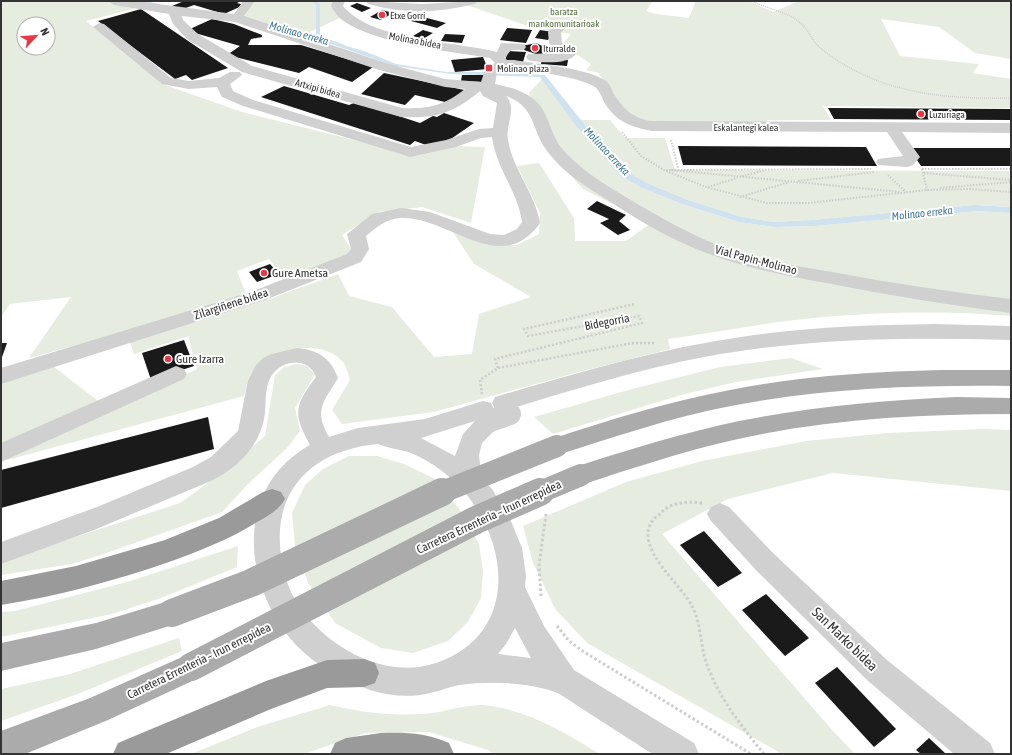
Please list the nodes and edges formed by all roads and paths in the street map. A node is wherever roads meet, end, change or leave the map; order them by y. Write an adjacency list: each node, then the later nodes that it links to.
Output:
1 (114, 1): 8 (street)
2 (249, 1): 9 (street)
3 (339, 1): 16 (street, Molinao bidea)
4 (372, 1): 7 (street)
5 (471, 1): 7 (street)
6 (752, 1): 18 (path)
7 (405, 6): 10 (street)
8 (174, 11): 9 (street); 15 (street, Artxipi bidea)
9 (237, 18): 16 (street)
10 (447, 19)
11 (99, 27): 17 (street)
12 (559, 28): 14 (street)
13 (519, 46): 16 (street, Artxipi bidea)
14 (526, 66): 16 (street, Eskalantegi kalea); 19 (street, Eskalantegi kalea)
15 (247, 69): 16 (street, Artxipi bidea); 17 (street)
16 (491, 74): 22 (street, Zilargiñene bidea); 37 (street, Vial Papin-Molinao)
17 (222, 82): 22 (street)
18 (1011, 98)
19 (891, 127): 21 (street, Eskalantegi kalea); 24 (street)
20 (618, 128): 26 (path)
21 (1011, 128)
22 (499, 132): 42 (street, Zilargiñene bidea)
23 (771, 168): 24 (path); 26 (path); 28 (path)
24 (879, 168): 30 (path)
25 (1011, 169): 27 (path)
26 (664, 170): 28 (path); 31 (path)
27 (924, 173): 29 (path); 32 (path)
28 (740, 177): 30 (path); 31 (path)
29 (1011, 181): 32 (path)
30 (792, 182): 33 (path); 35 (path)
31 (706, 187): 35 (path)
32 (927, 190): 33 (path); 34 (path)
33 (907, 192): 35 (path)
34 (1011, 192)
35 (739, 197)
36 (635, 304): 40 (path, Bidegorria)
37 (1011, 306)
38 (1011, 332): 45 (street)
39 (1011, 342): 45 (street)
40 (498, 368)
41 (176, 374): 48 (street)
42 (1, 376)
43 (1011, 378): 55 (main road, bridge)
44 (1011, 406): 59 (main road, Carretera Errenteria – Irun errepidea, bridge)
45 (497, 412): 46 (street); 49 (street)
46 (362, 437): 47 (street); 49 (street)
47 (324, 449): 50 (street); 52 (street)
48 (1, 453)
49 (471, 482): 53 (street)
50 (272, 499): 54 (highway); 57 (street)
51 (720, 514): 64 (path); 65 (street, San Marko bidea)
52 (1, 553)
53 (512, 587): 56 (street); 58 (street)
54 (1, 593)
55 (1, 658)
56 (450, 672): 57 (street); 58 (street)
57 (364, 673): 60 (highway)
58 (563, 680): 63 (street)
59 (1, 747)
60 (129, 754)
61 (346, 754): 62 (highway)
62 (438, 754)
63 (683, 754)
64 (764, 754)
65 (978, 754)

